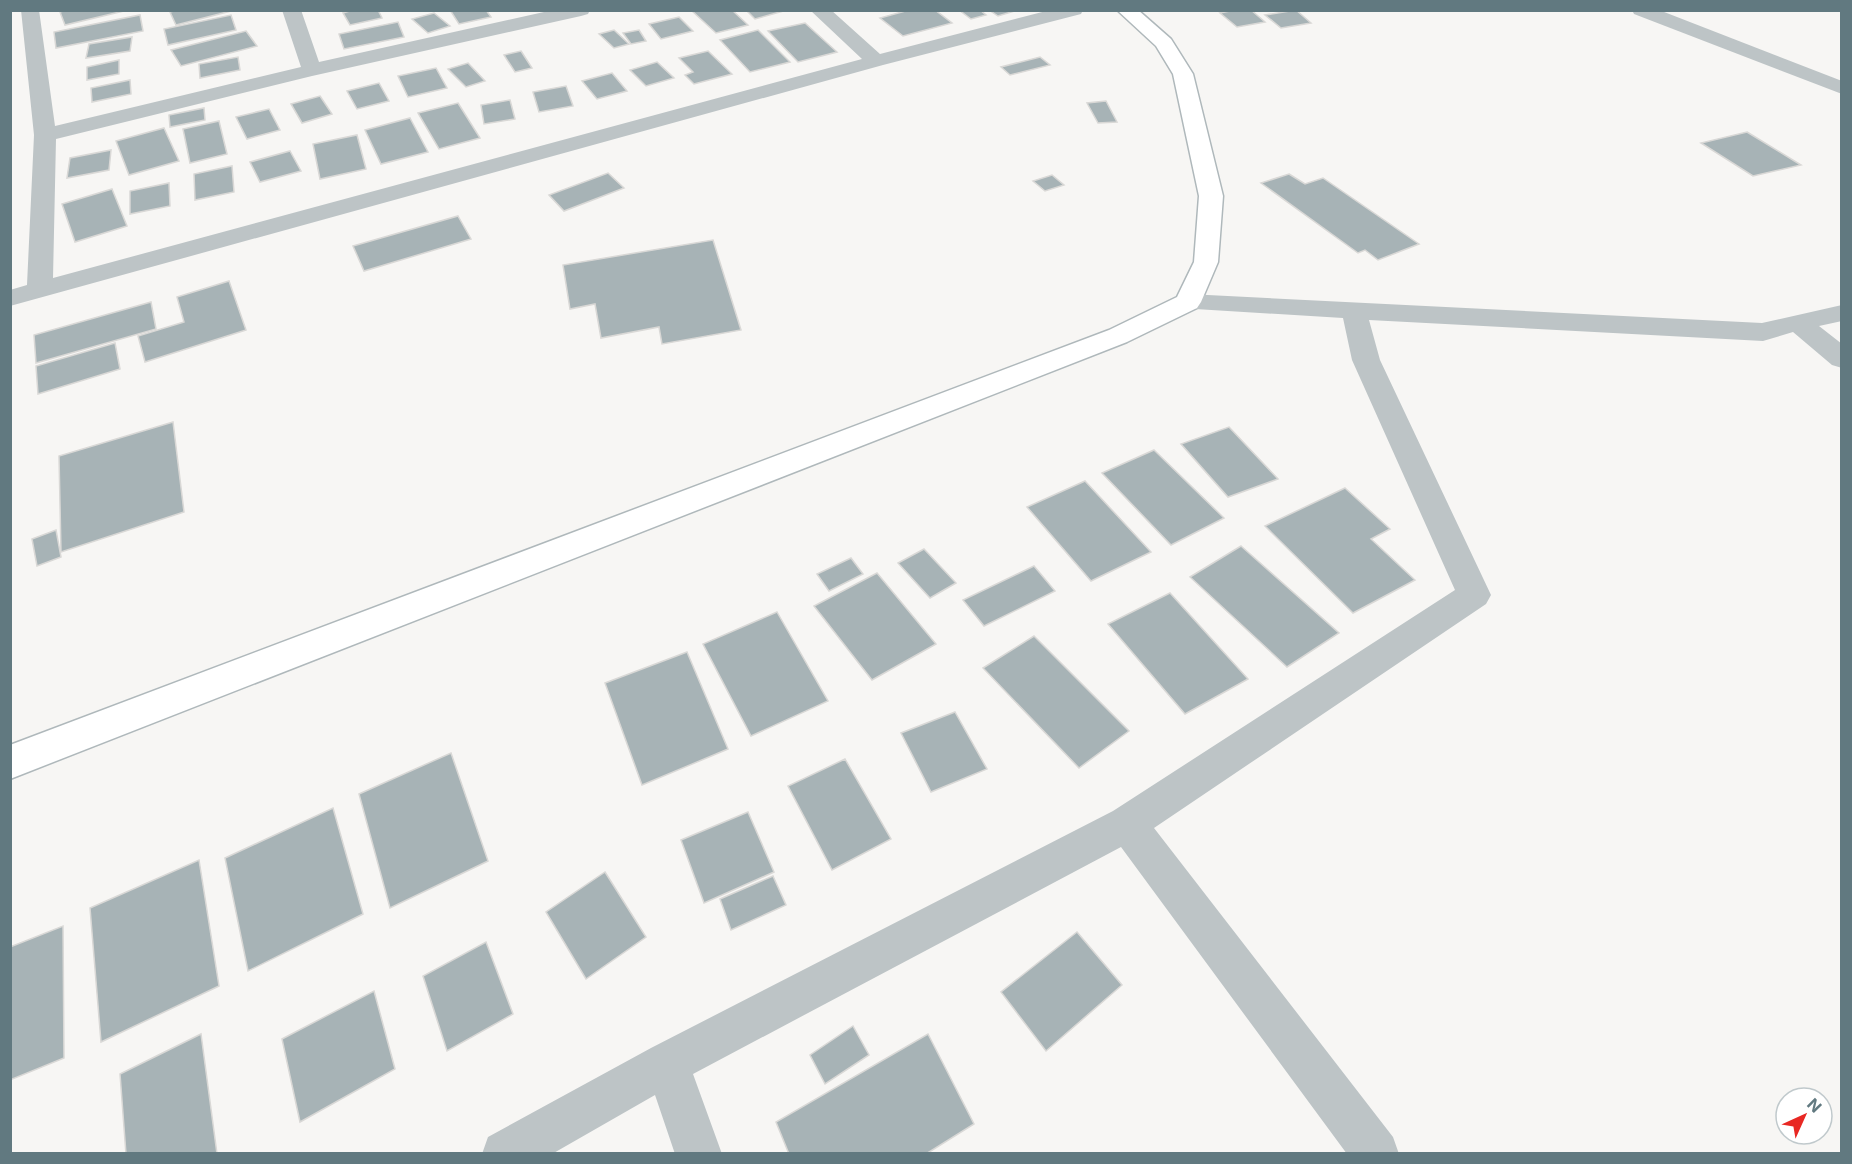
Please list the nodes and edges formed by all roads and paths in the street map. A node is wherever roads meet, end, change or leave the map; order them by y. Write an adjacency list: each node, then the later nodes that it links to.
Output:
1 (30, 10): 12 (street)
2 (291, 10): 10 (street)
3 (581, 10): 8 (street)
4 (819, 10): 9 (street)
5 (1074, 10): 9 (street)
6 (1126, 10): 15 (street)
7 (1641, 10): 11 (street)
8 (555, 13): 10 (street)
9 (876, 62): 13 (street)
10 (312, 70): 12 (street)
11 (1842, 88)
12 (45, 135): 13 (street)
13 (40, 290): 14 (street)
14 (10, 298)
15 (1188, 302): 16 (street); 20 (street)
16 (1354, 311): 18 (street); 21 (street)
17 (1842, 313): 18 (street)
18 (1797, 322): 19 (street)
19 (1842, 359)
20 (10, 762)
21 (1127, 824): 22 (street); 25 (street)
22 (667, 1064): 23 (street); 24 (street)
23 (505, 1154)
24 (699, 1154)
25 (1376, 1154)

